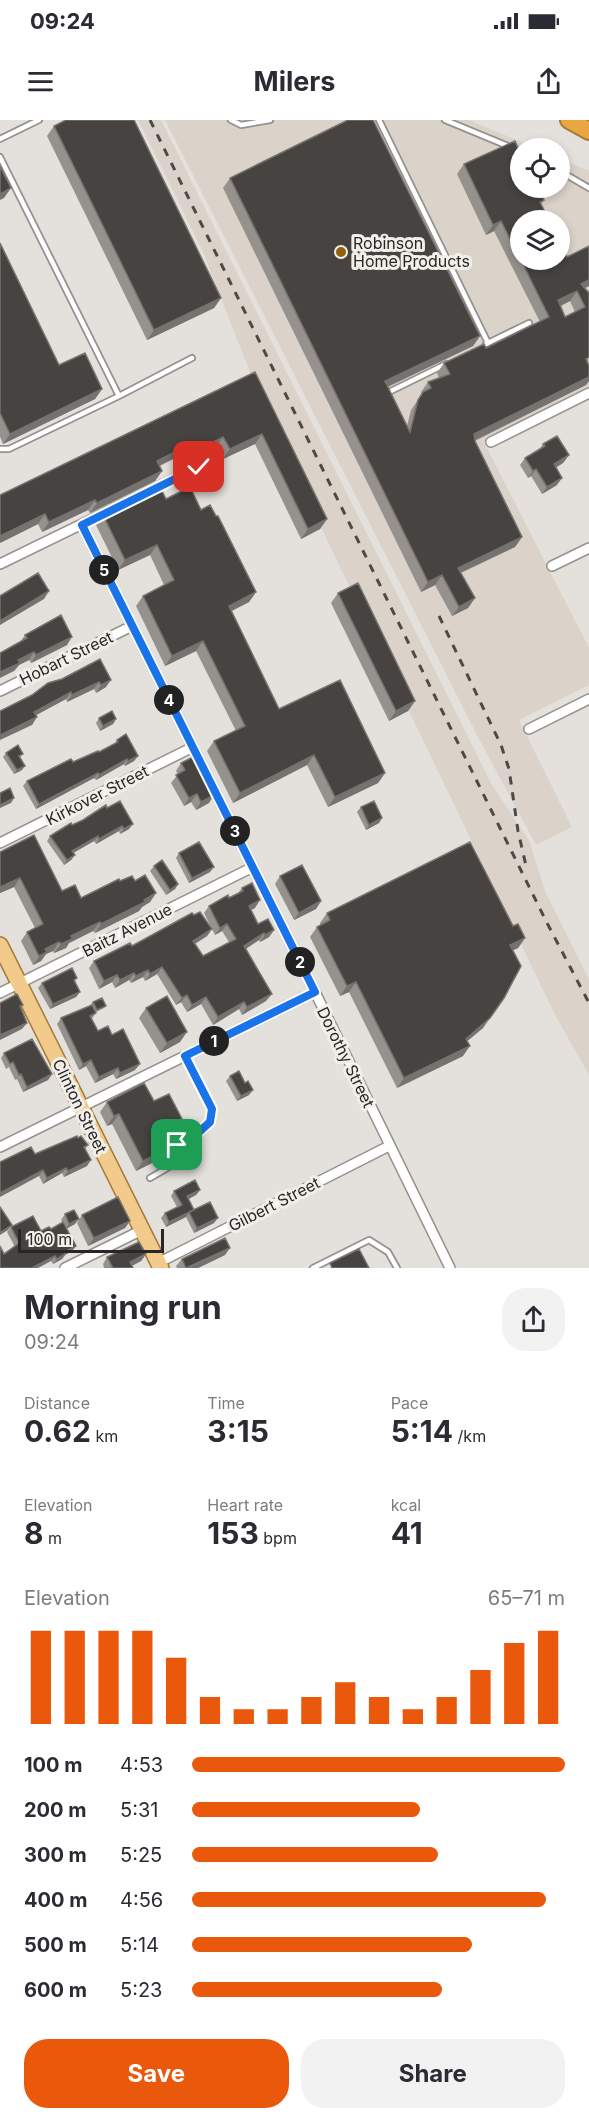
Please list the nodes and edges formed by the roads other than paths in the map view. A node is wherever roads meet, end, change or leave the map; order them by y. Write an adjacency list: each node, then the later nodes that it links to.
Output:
1 (39, 120): 8 (lane)
2 (231, 120): 3 (lane)
3 (270, 120)
4 (379, 120): 14 (lane)
5 (445, 120): 9 (lane)
6 (569, 120): 7 (highway)
7 (589, 131)
8 (0, 139)
9 (510, 147)
10 (0, 157): 20 (lane)
11 (570, 177): 12 (lane)
12 (589, 188)
13 (529, 323): 14 (lane)
14 (488, 344): 15 (lane)
15 (477, 349)
16 (192, 358): 20 (lane)
17 (456, 359): 18 (lane)
18 (391, 390)
19 (589, 393): 21 (street)
20 (119, 396): 22 (lane)
21 (491, 442)
22 (0, 449)
23 (199, 467): 24 (street)
24 (82, 525): 26 (street); 28 (street, Dorothy Street)
25 (589, 548): 27 (street)
26 (0, 564)
27 (552, 567)
28 (132, 626): 29 (street, Hobart Street); 32 (street, Dorothy Street)
29 (0, 691)
30 (589, 699): 31 (street)
31 (529, 729)
32 (193, 747): 33 (street, Kirkover Street); 34 (street, Dorothy Street)
33 (0, 843)
34 (253, 867): 36 (street, Baitz Avenue); 37 (street, Dorothy Street)
35 (0, 945): 36 (main road, Clinton Street)
36 (19, 984): 38 (street, Baitz Avenue); 40 (main road, Clinton Street)
37 (315, 992): 39 (street); 41 (street, Dorothy Street)
38 (0, 993)
39 (185, 1056): 40 (street); 43 (lane)
40 (81, 1107): 42 (street); 44 (main road, Clinton Street)
41 (389, 1146): 45 (street, Gilbert Street); 49 (street, Dorothy Street)
42 (0, 1147)
43 (150, 1178)
44 (142, 1230): 45 (main road, Clinton Street); 46 (street)
45 (160, 1265)
46 (65, 1268)
47 (313, 1268): 48 (lane)
48 (397, 1268)
49 (450, 1268)

